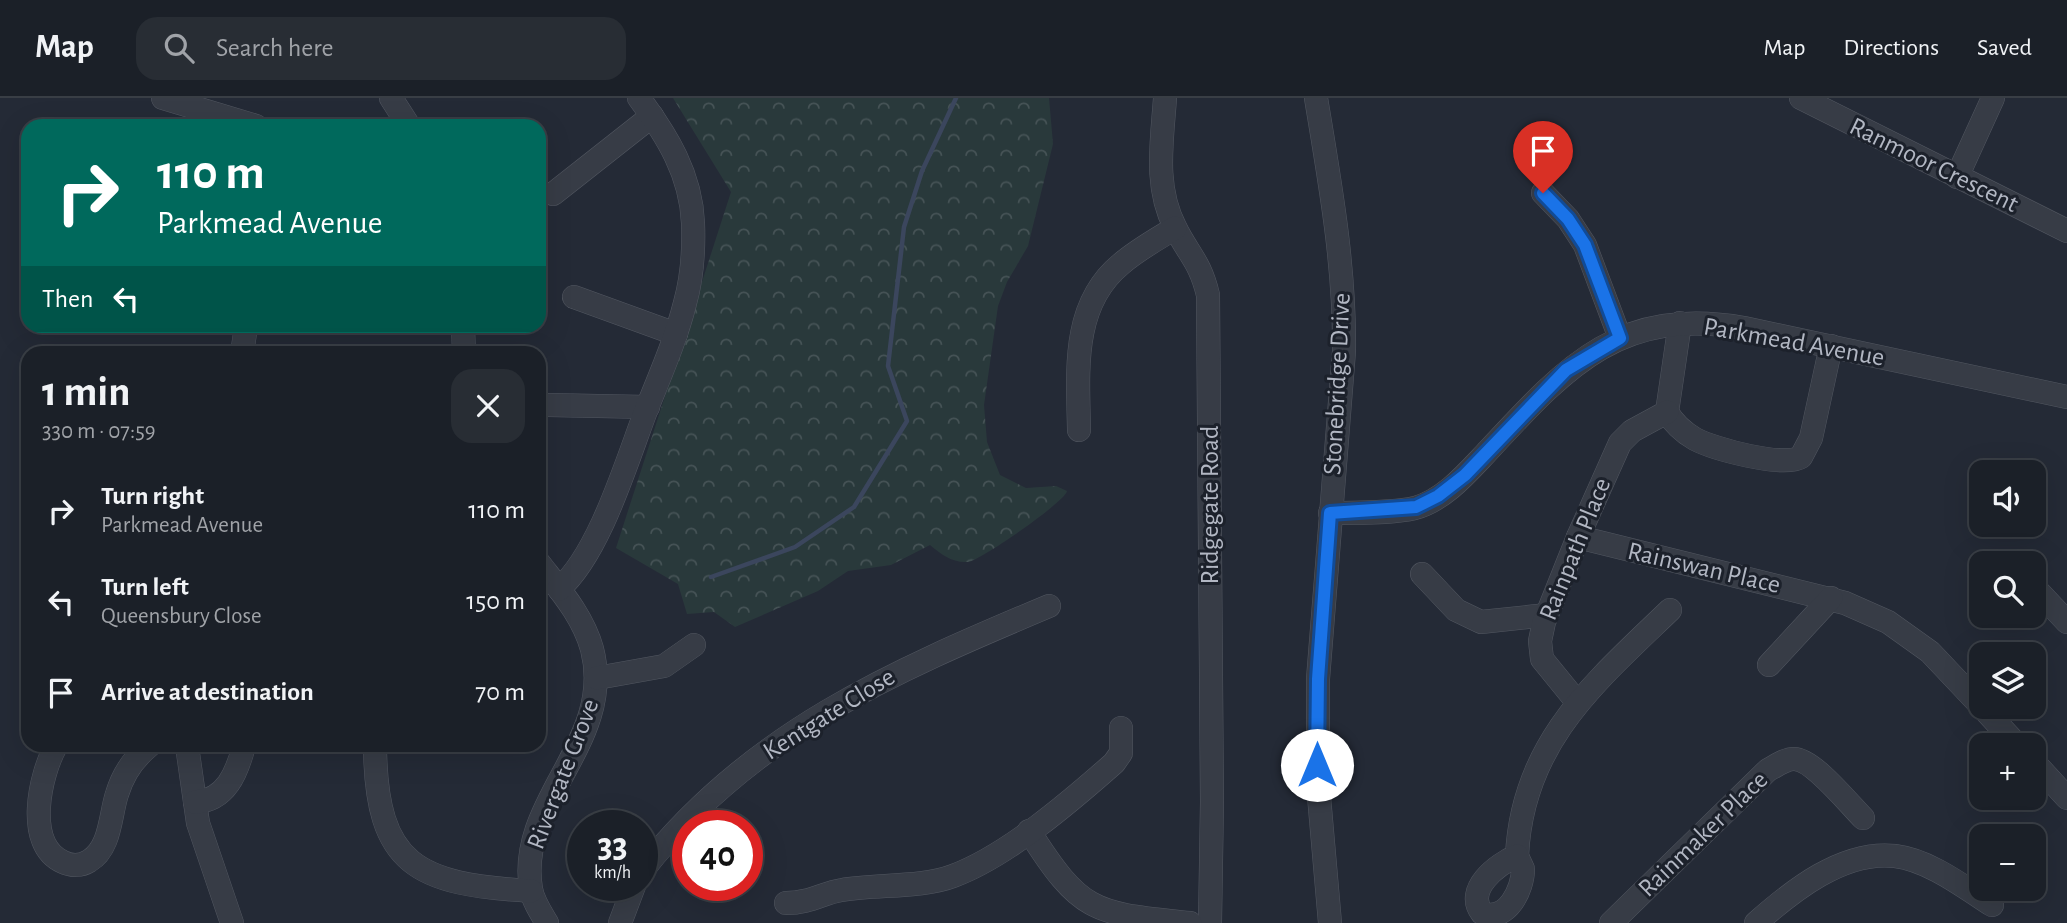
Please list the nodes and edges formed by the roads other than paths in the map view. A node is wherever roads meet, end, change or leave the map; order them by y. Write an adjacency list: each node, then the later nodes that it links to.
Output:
1 (163, 98): 8 (street)
2 (391, 98): 9 (street)
3 (1165, 98): 13 (street, Ridgegate Road)
4 (1316, 98): 25 (street, Stonebridge Drive)
5 (1801, 98): 10 (street, Ranmoor Crescent)
6 (1993, 98): 10 (street)
7 (646, 107): 12 (street); 17 (street)
8 (233, 119)
9 (404, 119)
10 (1957, 177): 14 (street, Ranmoor Crescent)
11 (1543, 193): 18 (street)
12 (553, 194)
13 (1175, 228): 24 (street); 64 (street, Ridgegate Road)
14 (2067, 230)
15 (574, 297): 17 (street)
16 (1680, 323): 18 (street, Parkmead Avenue); 19 (street, Parkmead Avenue); 23 (street)
17 (676, 334): 22 (street)
18 (1620, 338): 25 (street, Parkmead Avenue)
19 (1831, 346): 20 (street, Parkmead Avenue); 23 (street)
20 (2067, 397)
21 (548, 405): 22 (street)
22 (648, 407): 29 (street)
23 (1667, 412): 26 (street, Rainpath Place)
24 (1079, 430)
25 (1330, 513): 65 (street, Stonebridge Drive)
26 (1577, 537): 30 (street, Rainswan Place); 34 (street, Rainpath Place)
27 (546, 572): 29 (street, Rivergate Grove)
28 (1422, 574): 34 (street)
29 (559, 589): 38 (street, Rivergate Grove)
30 (1831, 598): 37 (street, Rainswan Place); 39 (street, Rainswan Place)
31 (2046, 600): 35 (street)
32 (1049, 606): 54 (street, Kentgate Close)
33 (1670, 610): 40 (street)
34 (1547, 615): 40 (street, Rainpath Place)
35 (2067, 622)
36 (694, 645): 38 (street)
37 (1769, 665)
38 (597, 678): 56 (street, Rivergate Grove)
39 (1969, 694)
40 (1577, 702): 55 (street)
41 (1992, 719): 43 (street, Rainswan Place)
42 (1121, 728): 53 (street)
43 (2006, 733)
44 (54, 752): 45 (street)
45 (141, 752)
46 (188, 752): 51 (street)
47 (241, 752): 51 (street)
48 (375, 752): 56 (street)
49 (2046, 775): 50 (street)
50 (2067, 797)
51 (197, 812): 60 (street)
52 (1863, 818): 66 (street, Rainmaker Place)
53 (1028, 831): 58 (street); 63 (street)
54 (658, 851)
55 (1517, 856)
56 (531, 891): 61 (street, Rivergate Grove)
57 (628, 901): 62 (street)
58 (786, 903)
59 (1992, 905): 67 (street)
60 (232, 923)
61 (547, 923)
62 (620, 923)
63 (1190, 923)
64 (1210, 923)
65 (1330, 923)
66 (1611, 923)
67 (1756, 923)

